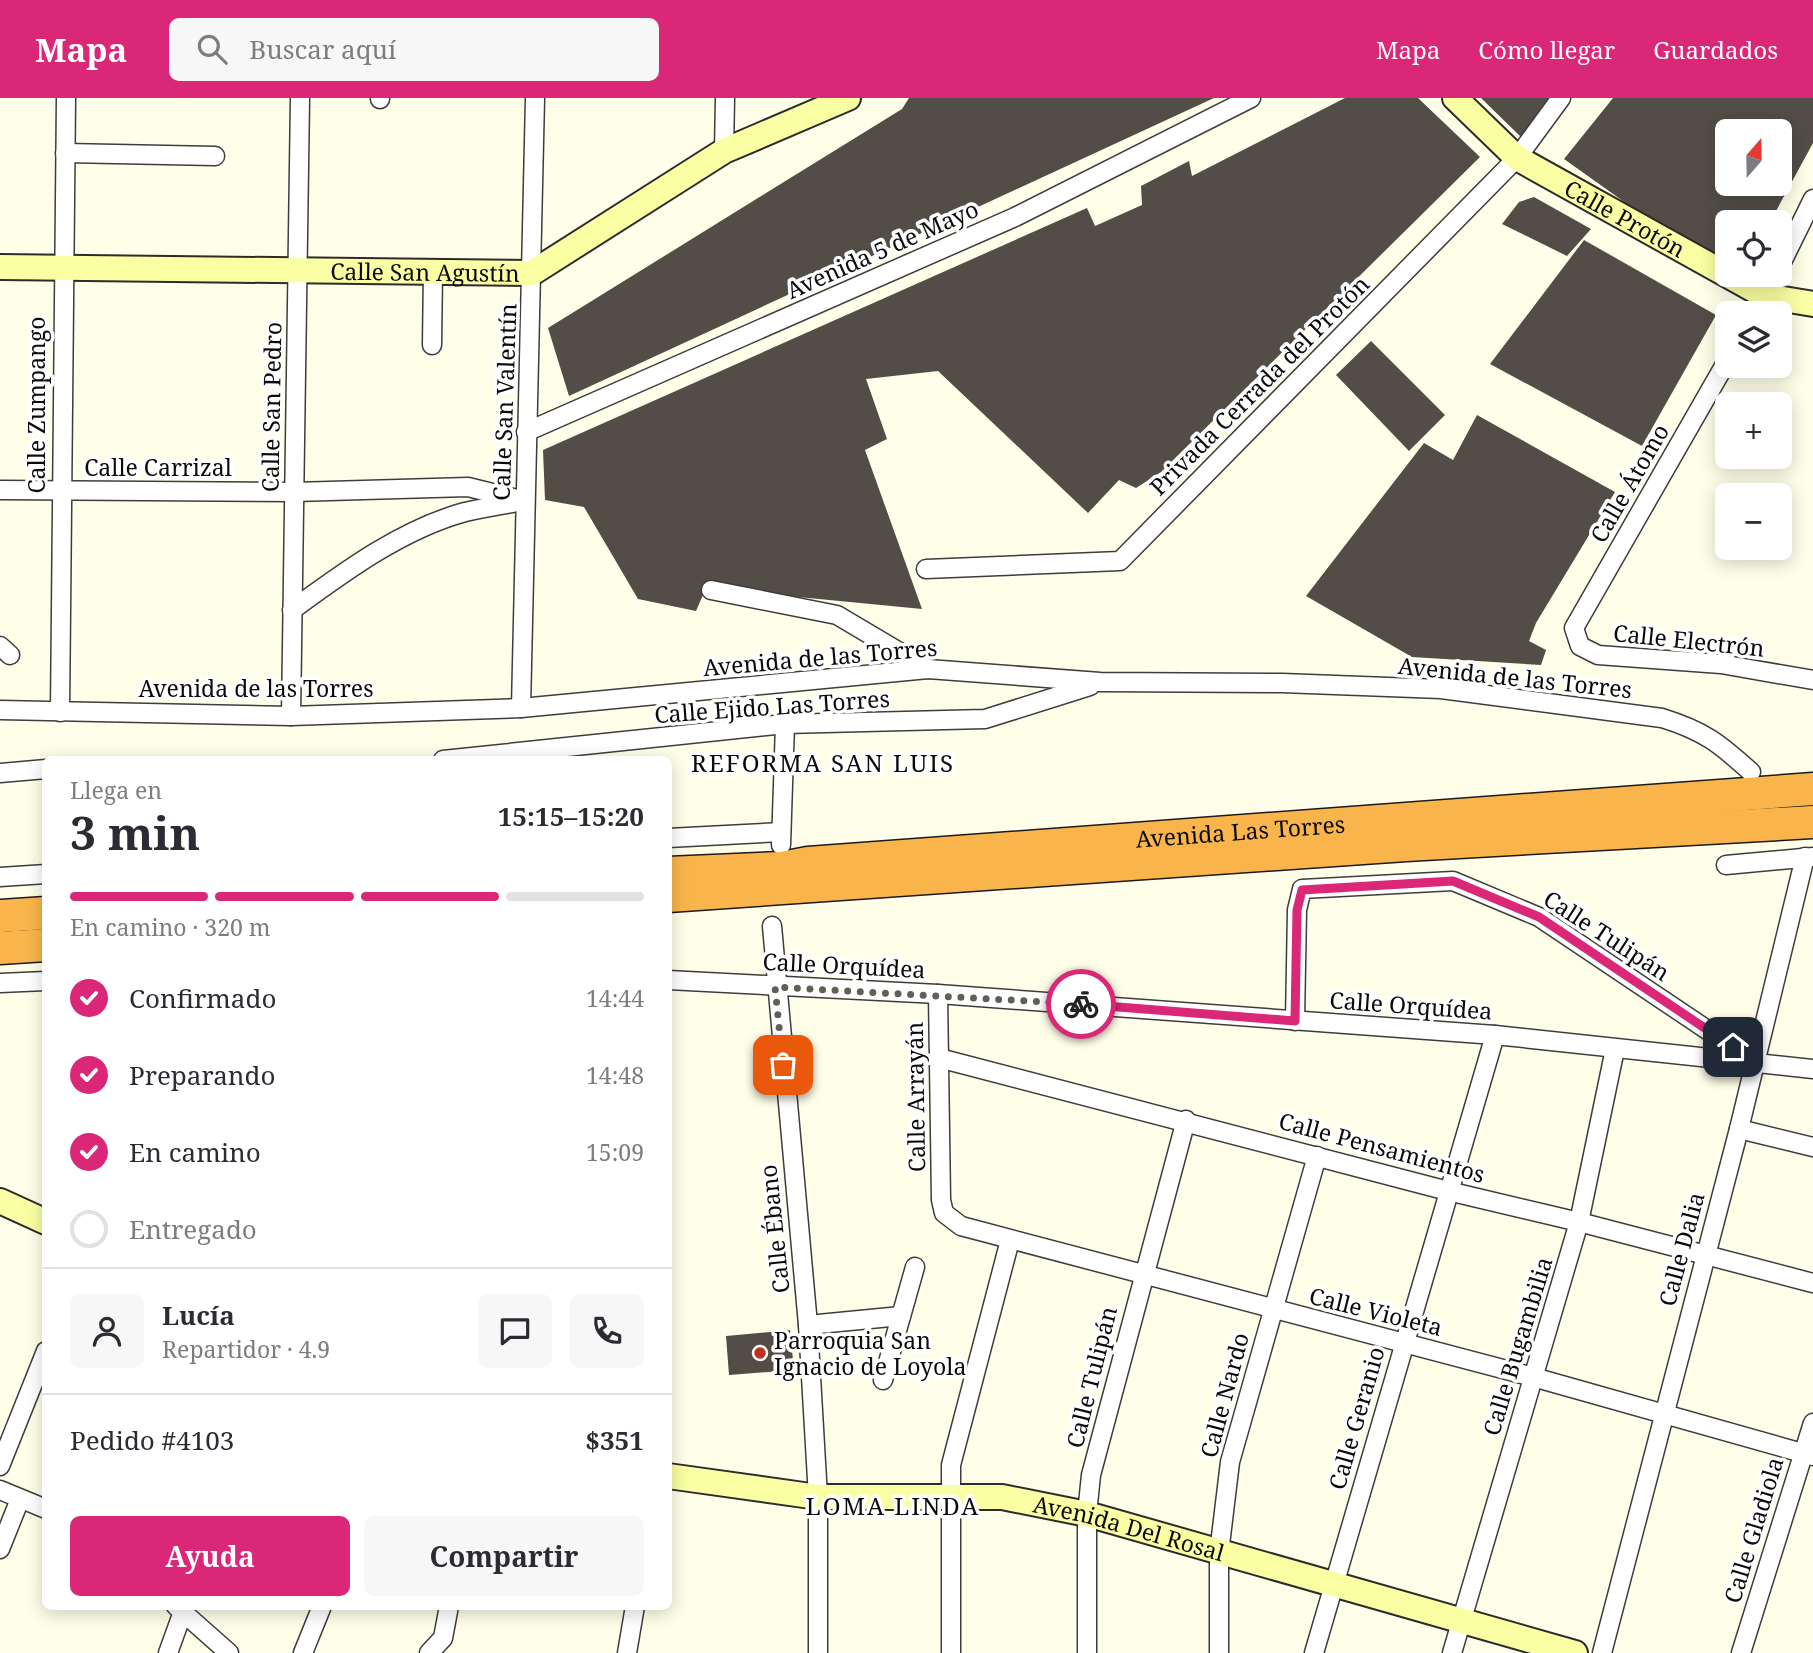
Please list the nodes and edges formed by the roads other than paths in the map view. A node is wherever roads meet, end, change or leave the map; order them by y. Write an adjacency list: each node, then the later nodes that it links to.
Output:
1 (66, 98): 10 (street, Calle Zumpango)
2 (300, 98): 17 (street, Calle San Pedro)
3 (534, 98): 19 (street, Calle San Valentín)
4 (725, 98): 9 (street)
5 (848, 98): 9 (street, Calle San Agustín)
6 (1251, 98): 24 (street, Avenida 5 de Mayo)
7 (1455, 98): 12 (street, Calle Protón)
8 (1561, 98): 12 (street, Privada Cerrada del Protón)
9 (724, 150): 19 (street, Calle San Agustín)
10 (65, 153): 11 (street); 16 (street, Calle Zumpango)
11 (215, 156)
12 (1517, 158): 20 (street, Calle Protón); 29 (street, Privada Cerrada del Protón)
13 (1813, 199): 14 (street)
14 (1792, 242)
15 (0, 267): 16 (street, Calle San Agustín)
16 (62, 268): 17 (street, Calle San Agustín); 26 (street, Calle Zumpango)
17 (298, 268): 18 (street, Calle San Agustín); 27 (street, Calle San Pedro)
18 (433, 271): 19 (street, Calle San Agustín); 22 (street)
19 (532, 273): 24 (street, Calle San Valentín)
20 (1765, 295): 21 (street, Calle Protón)
21 (1813, 304)
22 (432, 345)
23 (1717, 378): 32 (street, Calle Átomo)
24 (526, 432): 28 (street, Calle San Valentín)
25 (0, 490): 26 (street, Calle Carrizal)
26 (60, 491): 27 (street, Calle Carrizal); 38 (street, Calle Zumpango)
27 (294, 492): 28 (street, Calle Carrizal); 31 (street, Calle San Pedro)
28 (525, 500): 31 (street); 36 (street, Calle San Valentín)
29 (926, 569)
30 (710, 590): 33 (street)
31 (292, 610): 39 (street, Calle San Pedro)
32 (1574, 628): 34 (street, Calle Electrón)
33 (928, 670): 35 (street, Avenida de las Torres); 36 (street, Avenida de las Torres)
34 (1813, 680)
35 (1100, 682): 40 (street, Calle Ejido Las Torres); 43 (street, Avenida de las Torres)
36 (521, 708): 39 (street, Avenida de las Torres)
37 (0, 710): 38 (street, Avenida de las Torres)
38 (60, 712): 39 (street, Avenida de las Torres)
39 (290, 716)
40 (785, 724): 41 (street, Calle Ejido Las Torres); 49 (street)
41 (481, 756)
42 (42, 768): 44 (street)
43 (1751, 772): 45 (highway); 47 (highway)
44 (0, 773)
45 (1813, 775)
46 (1813, 789): 47 (highway, Avenida Las Torres)
47 (1470, 812): 52 (highway, Avenida Las Torres)
48 (1813, 822): 56 (highway, Avenida Las Torres)
49 (672, 838)
50 (1809, 857): 51 (street); 74 (street, Calle Dalia)
51 (1726, 865)
52 (672, 873)
53 (42, 874): 54 (street)
54 (0, 877)
55 (42, 894): 57 (highway)
56 (672, 896)
57 (0, 897)
58 (42, 912): 59 (highway)
59 (0, 916)
60 (772, 926): 68 (street, Calle Ébano)
61 (42, 934): 62 (highway)
62 (0, 938)
63 (42, 945): 64 (highway)
64 (0, 948)
65 (672, 980): 68 (street, Calle Orquídea)
66 (42, 981): 67 (street)
67 (0, 983)
68 (775, 987): 69 (street, Calle Orquídea); 92 (street, Calle Ébano)
69 (938, 994): 70 (street, Calle Orquídea); 73 (street, Calle Arrayán)
70 (1295, 1021): 71 (street, Calle Orquídea); 74 (street, Calle Tulipán)
71 (1495, 1035): 72 (street, Calle Orquídea); 80 (street, Calle Geranio)
72 (1615, 1049): 74 (street, Calle Orquídea); 84 (street, Calle Bugambilia)
73 (939, 1058): 76 (street, Calle Pensamientos); 81 (street, Calle Arrayán)
74 (1755, 1062): 75 (street, Calle Orquídea); 77 (street, Calle Dalia)
75 (1813, 1069)
76 (1186, 1121): 79 (street, Calle Pensamientos); 88 (street, Calle Tulipán)
77 (1739, 1129): 78 (street); 86 (street, Calle Dalia)
78 (1813, 1147)
79 (1317, 1156): 80 (street, Calle Pensamientos); 90 (street, Calle Nardo)
80 (1448, 1191): 84 (street, Calle Pensamientos); 93 (street, Calle Geranio)
81 (941, 1200): 85 (street, Calle Violeta)
82 (0, 1201): 83 (street)
83 (42, 1220)
84 (1579, 1222): 86 (street, Calle Pensamientos); 95 (street, Calle Bugambilia)
85 (1010, 1240): 88 (street, Calle Violeta); 104 (street)
86 (1704, 1253): 89 (street, Calle Pensamientos); 97 (street, Calle Dalia)
87 (915, 1267): 91 (street)
88 (1142, 1275): 90 (street, Calle Violeta); 107 (street, Calle Tulipán)
89 (1813, 1283)
90 (1272, 1310): 93 (street, Calle Violeta); 109 (street, Calle Nardo)
91 (901, 1316): 92 (street); 96 (street)
92 (808, 1325): 103 (street, Calle Ébano)
93 (1403, 1343): 95 (street, Calle Violeta); 110 (street, Calle Geranio)
94 (42, 1361): 100 (street)
95 (1533, 1377): 97 (street, Calle Violeta); 116 (street, Calle Bugambilia)
96 (883, 1380)
97 (1665, 1414): 99 (street, Calle Violeta); 129 (street, Calle Dalia)
98 (1813, 1423): 99 (street, Calle Gladiola)
99 (1808, 1455): 130 (street, Calle Gladiola)
100 (0, 1466)
101 (672, 1477): 103 (street, Avenida Del Rosal)
102 (0, 1490): 105 (street)
103 (818, 1497): 104 (street, Avenida Del Rosal); 122 (street, Calle Ébano)
104 (950, 1498): 107 (street, Avenida Del Rosal); 123 (street)
105 (20, 1499): 106 (street); 108 (street)
106 (42, 1507)
107 (1087, 1514): 109 (street, Avenida Del Rosal); 124 (street, Calle Tulipán)
108 (0, 1549)
109 (1219, 1553): 110 (street, Avenida Del Rosal); 125 (street, Calle Nardo)
110 (1333, 1585): 116 (street, Avenida Del Rosal); 126 (street, Calle Geranio)
111 (180, 1610): 118 (street)
112 (183, 1610): 119 (street)
113 (320, 1610): 120 (street)
114 (448, 1610): 117 (street)
115 (634, 1610): 121 (street)
116 (1462, 1620): 127 (street, Calle Bugambilia); 128 (street, Avenida Del Rosal)
117 (429, 1652)
118 (168, 1653)
119 (229, 1653)
120 (303, 1653)
121 (627, 1653)
122 (818, 1653)
123 (951, 1653)
124 (1087, 1653)
125 (1219, 1653)
126 (1314, 1653)
127 (1452, 1653)
128 (1575, 1653)
129 (1602, 1653)
130 (1741, 1653)

